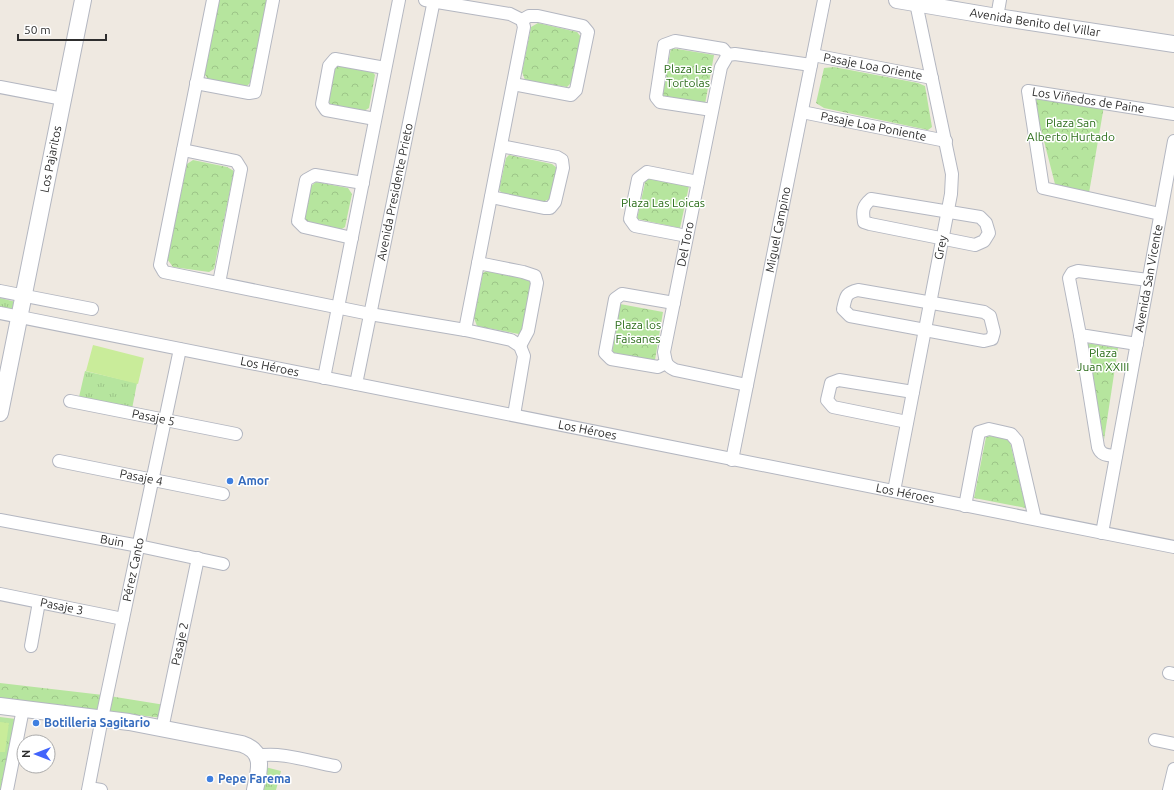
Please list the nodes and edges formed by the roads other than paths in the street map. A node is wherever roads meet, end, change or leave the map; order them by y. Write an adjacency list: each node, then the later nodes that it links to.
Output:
1 (83, 0): 20 (street, Los Pajaritos)
2 (213, 0): 17 (street)
3 (273, 0): 17 (street)
4 (399, 0): 15 (street)
5 (431, 0): 11 (street); 48 (street, Avenida Presidente Prieto)
6 (824, 0): 14 (street, Miguel Campino)
7 (897, 0): 9 (street, Avenida Benito del Villar)
8 (1000, 0): 10 (street)
9 (916, 3): 10 (street, Avenida Benito del Villar); 16 (street, Grey)
10 (997, 17): 12 (street, Avenida Benito del Villar)
11 (522, 20): 18 (street); 18 (street)
12 (1174, 44)
13 (728, 55): 14 (street); 21 (street, Del Toro); 21 (street)
14 (812, 60): 16 (street, Pasaje Loa Oriente); 22 (street, Miguel Campino)
15 (385, 68): 24 (street); 24 (street)
16 (932, 78): 25 (street, Grey)
17 (196, 83): 28 (street)
18 (513, 84): 27 (street)
19 (0, 87): 20 (street)
20 (63, 99): 42 (street, Los Pajaritos)
21 (712, 110): 30 (street, Del Toro)
22 (802, 112): 25 (street, Pasaje Loa Poniente); 59 (street, Miguel Campino)
23 (1174, 114): 34 (street, Los Viñedos de Paine)
24 (375, 120): 31 (street)
25 (946, 141): 33 (street, Grey)
26 (1174, 141): 29 (street, Avenida San Vicente)
27 (501, 146): 32 (street); 32 (street)
28 (183, 150): 40 (street); 40 (street)
29 (1172, 165): 34 (street, Avenida San Vicente)
30 (698, 182): 35 (street, Del Toro); 35 (street)
31 (363, 183): 36 (street); 36 (street)
32 (491, 197): 38 (street)
33 (948, 211): 37 (street, Grey); 37 (street); 37 (street)
34 (1160, 214): 39 (street, Avenida San Vicente)
35 (687, 236): 44 (street, Del Toro)
36 (352, 238): 45 (street)
37 (943, 238): 43 (street, Grey)
38 (478, 263): 50 (street); 54 (street)
39 (1148, 280): 52 (street); 53 (street, Avenida San Vicente)
40 (219, 283): 45 (street)
41 (0, 290): 42 (street)
42 (24, 295): 46 (street); 49 (street, Los Pajaritos)
43 (930, 302): 51 (street, Grey); 51 (street); 51 (street)
44 (674, 303): 56 (street, Del Toro); 56 (street)
45 (338, 307): 48 (street); 57 (street)
46 (92, 309)
47 (0, 313): 49 (street, Los Héroes)
48 (370, 314): 50 (street); 58 (street, Avenida Presidente Prieto)
49 (19, 317): 55 (street, Los Héroes); 62 (street, Los Pajaritos)
50 (465, 330): 54 (street)
51 (925, 330): 60 (street, Grey)
52 (1080, 335): 53 (street); 67 (street)
53 (1137, 344): 67 (street, Avenida San Vicente)
54 (520, 346): 63 (street)
55 (180, 349): 57 (street, Los Héroes); 64 (street, Pérez Canto)
56 (666, 364): 59 (street)
57 (324, 378): 58 (street, Los Héroes)
58 (356, 384): 63 (street, Los Héroes)
59 (747, 385): 68 (street, Miguel Campino)
60 (913, 392): 65 (street, Grey); 65 (street)
61 (70, 401): 64 (street, Pasaje 5)
62 (0, 413)
63 (514, 415): 68 (street, Los Héroes)
64 (165, 420): 66 (street, Pasaje 5); 70 (street, Pérez Canto)
65 (907, 422): 71 (street, Grey)
66 (236, 434)
67 (1116, 456): 76 (street, Avenida San Vicente)
68 (732, 460): 71 (street, Los Héroes)
69 (59, 461): 70 (street, Pasaje 4)
70 (153, 480): 72 (street, Pasaje 4); 77 (street, Pérez Canto)
71 (894, 491): 73 (street, Los Héroes)
72 (223, 494)
73 (965, 506): 75 (street, Los Héroes); 75 (street)
74 (0, 520): 77 (street, Buin)
75 (1034, 520): 76 (street, Los Héroes)
76 (1102, 533): 78 (street, Los Héroes)
77 (139, 546): 79 (street, Buin); 83 (street, Pérez Canto)
78 (1174, 547)
79 (198, 558): 80 (street, Buin); 88 (street, Pasaje 2)
80 (223, 564)
81 (0, 594): 82 (street, Pasaje 3)
82 (39, 602): 83 (street, Pasaje 3); 84 (street)
83 (123, 619): 87 (street, Pérez Canto)
84 (31, 646)
85 (0, 706): 86 (street)
86 (23, 709): 87 (street); 95 (street)
87 (102, 718): 88 (street); 94 (street, Pérez Canto)
88 (162, 729): 91 (street)
89 (1155, 740): 90 (street)
90 (1174, 744)
91 (257, 756): 92 (street); 96 (street)
92 (335, 766)
93 (1174, 768): 97 (street)
94 (93, 789)
95 (7, 790)
96 (255, 790)
97 (1169, 790)

